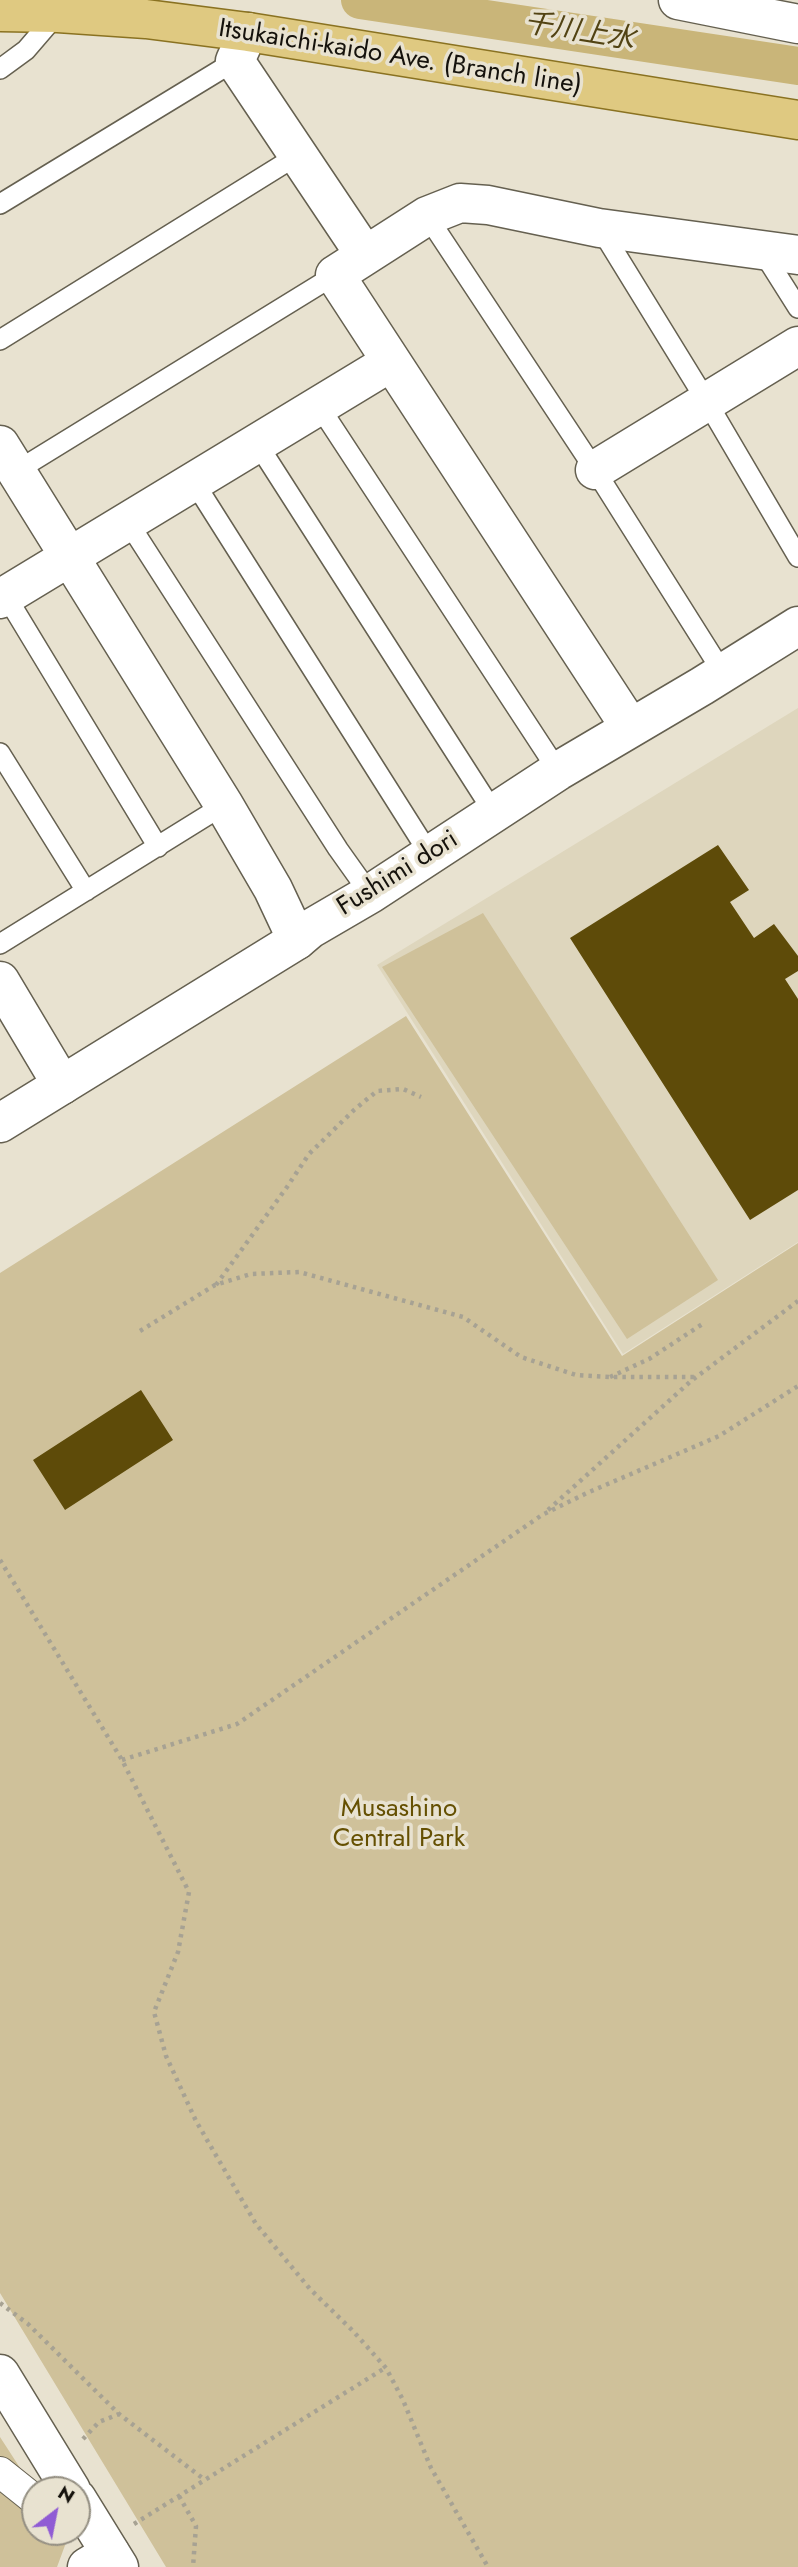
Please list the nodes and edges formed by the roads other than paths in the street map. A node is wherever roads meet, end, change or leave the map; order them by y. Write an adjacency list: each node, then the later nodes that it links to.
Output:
1 (678, 0): 2 (street)
2 (746, 6): 5 (street)
3 (0, 12): 4 (main road, Itsukaichi-kaido Ave. (Branch line))
4 (58, 13): 6 (main road, Itsukaichi-kaido Ave. (Branch line)); 7 (lane)
5 (798, 24)
6 (241, 47): 8 (main road, Itsukaichi-kaido Ave. (Branch line)); 9 (street); 10 (lane)
7 (0, 69)
8 (798, 120)
9 (298, 155): 14 (street); 16 (lane)
10 (0, 204)
11 (427, 216): 12 (street); 14 (street); 23 (lane)
12 (599, 228): 13 (street); 19 (lane)
13 (780, 253): 15 (lane)
14 (350, 265): 18 (street); 22 (lane)
15 (798, 308)
16 (0, 340)
17 (798, 346): 19 (street)
18 (391, 362): 20 (street); 31 (street)
19 (707, 402): 23 (street); 27 (lane)
20 (319, 406): 21 (street); 33 (lane)
21 (257, 443): 24 (street); 35 (lane)
22 (5, 466): 26 (street)
23 (595, 470): 30 (lane)
24 (194, 482): 25 (street); 37 (lane)
25 (128, 522): 26 (street); 39 (lane)
26 (69, 557): 28 (street); 34 (street)
27 (798, 557)
28 (3, 597): 36 (lane)
29 (798, 626): 30 (street, Fushimi dori)
30 (723, 673): 31 (street, Fushimi dori)
31 (630, 727): 33 (street, Fushimi dori)
32 (0, 753): 38 (lane)
33 (558, 771): 35 (street, Fushimi dori)
34 (224, 806): 36 (lane); 40 (street)
35 (494, 813): 37 (street, Fushimi dori)
36 (158, 847): 38 (lane)
37 (430, 855): 39 (street, Fushimi dori)
38 (86, 891): 41 (lane)
39 (370, 894): 40 (street, Fushimi dori)
40 (297, 940): 43 (street, Fushimi dori)
41 (0, 944)
42 (0, 981): 43 (street)
43 (62, 1084): 44 (street, Fushimi dori)
44 (0, 1123)
45 (0, 2374): 47 (street)
46 (0, 2472): 48 (street)
47 (62, 2476)
48 (21, 2489)
49 (91, 2533): 50 (street)
50 (99, 2552)

